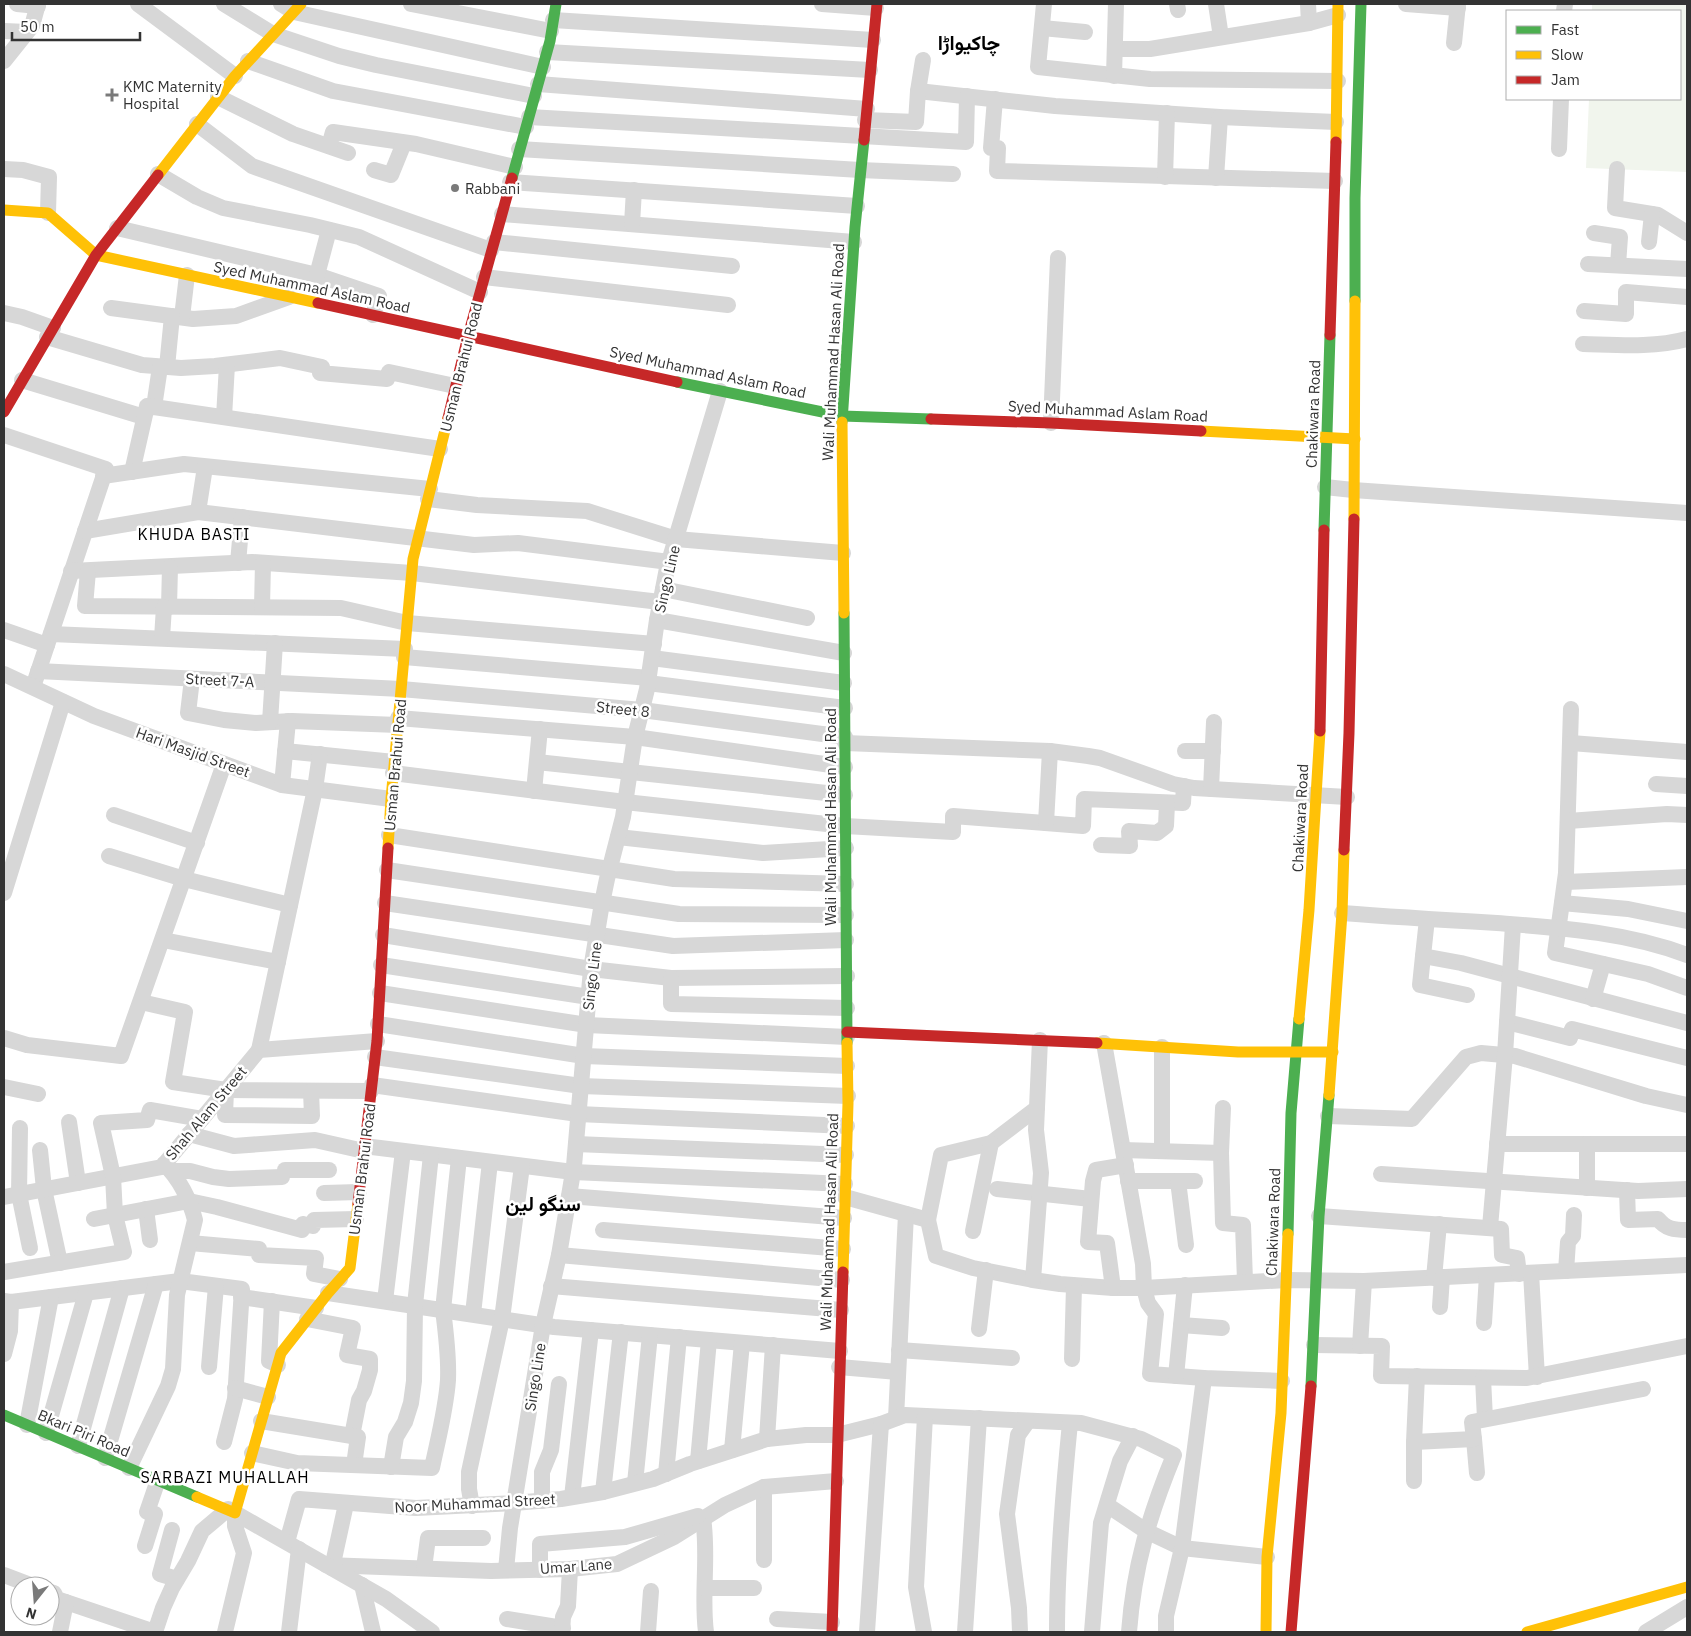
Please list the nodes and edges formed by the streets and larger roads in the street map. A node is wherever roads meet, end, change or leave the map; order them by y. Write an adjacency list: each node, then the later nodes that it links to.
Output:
1 (17, 4): 13 (street)
2 (138, 4): 34 (street)
3 (224, 4): 24 (street)
4 (411, 4): 19 (street)
5 (556, 4): 19 (street, Usman Brahui Road)
6 (822, 4): 15 (street)
7 (1044, 4): 20 (street)
8 (1116, 4): 28 (street)
9 (1218, 4): 25 (street)
10 (1308, 4): 18 (street)
11 (1361, 4): 112 (street)
12 (1406, 4): 16 (street)
13 (38, 5): 22 (street)
14 (292, 6): 24 (street); 29 (street)
15 (877, 6): 26 (street, Wali Muhammad Hasan Ali Road)
16 (1458, 6): 27 (street)
17 (1338, 9): 18 (street); 36 (street, Chakiwara Road)
18 (1309, 22): 25 (street)
19 (552, 26): 26 (street); 29 (street, Usman Brahui Road)
20 (1042, 28): 23 (street); 35 (street)
21 (4, 31): 22 (street)
22 (28, 32): 31 (street)
23 (1085, 32)
24 (273, 34): 32 (street); 37 (street)
25 (1221, 37): 28 (street)
26 (874, 40): 33 (street, Wali Muhammad Hasan Ali Road)
27 (1454, 43)
28 (1115, 49): 35 (street)
29 (545, 59): 33 (street); 37 (street, Usman Brahui Road)
30 (923, 60): 38 (street)
31 (4, 61)
32 (248, 61): 34 (street); 46 (street)
33 (870, 70): 44 (street, Wali Muhammad Hasan Ali Road)
34 (235, 76): 40 (street)
35 (1114, 76): 36 (street)
36 (1338, 81): 47 (street, Chakiwara Road)
37 (536, 90): 44 (street); 46 (street, Usman Brahui Road)
38 (918, 91): 39 (street); 44 (street)
39 (967, 96): 41 (street); 49 (street)
40 (218, 97): 48 (street); 51 (street)
41 (995, 99): 43 (street); 62 (street)
42 (1561, 100): 53 (street)
43 (1167, 113): 45 (street); 62 (street)
44 (866, 114): 49 (street, Wali Muhammad Hasan Ali Road)
45 (1220, 116): 47 (street); 63 (street)
46 (527, 122): 49 (street); 52 (street, Usman Brahui Road)
47 (1336, 122): 64 (street, Chakiwara Road)
48 (197, 124): 59 (street); 78 (street)
49 (864, 137): 58 (street, Wali Muhammad Hasan Ali Road)
50 (404, 143): 51 (street); 57 (street); 60 (street)
51 (329, 146): 54 (street)
52 (520, 149): 58 (street); 60 (street, Usman Brahui Road)
53 (1559, 149)
54 (348, 153)
55 (4, 169): 68 (street)
56 (1617, 169): 70 (street)
57 (374, 170)
58 (860, 170): 61 (street); 66 (street, Wali Muhammad Hasan Ali Road)
59 (158, 174): 72 (street); 73 (street)
60 (512, 174): 65 (street); 69 (street, Usman Brahui Road)
61 (953, 174)
62 (1165, 177): 63 (street)
63 (1216, 178): 64 (street)
64 (1335, 181): 111 (street, Chakiwara Road)
65 (634, 190): 66 (street); 71 (street)
66 (857, 206): 76 (street, Wali Muhammad Hasan Ali Road)
67 (4, 210): 68 (street)
68 (48, 213): 79 (street)
69 (502, 214): 71 (street); 78 (street, Usman Brahui Road)
70 (1652, 214): 75 (street); 77 (street)
71 (632, 224): 76 (street)
72 (117, 228): 79 (street); 86 (street)
73 (329, 230): 86 (street); 87 (street)
74 (1594, 233): 83 (street)
75 (1687, 233)
76 (854, 242): 107 (street, Wali Muhammad Hasan Ali Road)
77 (1649, 242)
78 (492, 246): 82 (street); 87 (street, Usman Brahui Road)
79 (96, 255): 85 (street, Syed Muhammad Aslam Road); 96 (street)
80 (1058, 258): 109 (street)
81 (1588, 264): 83 (street)
82 (732, 266)
83 (1618, 266): 84 (street)
84 (1687, 270)
85 (187, 275): 88 (street, Syed Muhammad Aslam Road); 95 (street)
86 (317, 275): 94 (street)
87 (482, 285): 90 (street); 97 (street, Usman Brahui Road)
88 (289, 297): 94 (street, Syed Muhammad Aslam Road); 95 (street)
89 (1687, 297): 92 (street)
90 (728, 305)
91 (111, 308): 95 (street)
92 (1584, 311)
93 (4, 313): 96 (street)
94 (373, 315): 97 (street, Syed Muhammad Aslam Road)
95 (177, 316): 101 (street)
96 (50, 333): 101 (street); 102 (street)
97 (468, 336): 103 (street, Usman Brahui Road); 104 (street, Syed Muhammad Aslam Road)
98 (1687, 339): 99 (street)
99 (1584, 344)
100 (227, 365): 101 (street); 103 (street); 108 (street)
101 (164, 367): 106 (street)
102 (14, 384): 105 (street); 106 (street)
103 (455, 386): 113 (street, Usman Brahui Road)
104 (720, 391): 107 (street, Syed Muhammad Aslam Road); 125 (street, Singo Line)
105 (4, 412)
106 (149, 412): 108 (street); 115 (street)
107 (842, 416): 109 (street, Syed Muhammad Aslam Road); 126 (street, Wali Muhammad Hasan Ali Road)
108 (224, 417): 113 (street)
109 (1051, 423): 111 (street, Syed Muhammad Aslam Road)
110 (4, 435): 116 (street)
111 (1327, 436): 112 (street, Syed Muhammad Aslam Road); 117 (street, Chakiwara Road)
112 (1355, 439): 118 (street)
113 (440, 449): 119 (street, Usman Brahui Road)
114 (205, 467): 115 (street); 119 (street); 120 (street)
115 (132, 472): 116 (street)
116 (103, 476): 123 (street)
117 (1325, 487): 118 (street); 186 (street, Chakiwara Road)
118 (1353, 490): 121 (street); 187 (street)
119 (429, 494): 124 (street, Usman Brahui Road); 125 (street)
120 (198, 512): 122 (street); 123 (street)
121 (1687, 513)
122 (242, 517): 124 (street); 128 (street)
123 (85, 531): 132 (street)
124 (419, 537): 127 (street); 133 (street, Usman Brahui Road)
125 (676, 539): 126 (street); 127 (street, Singo Line)
126 (844, 553): 146 (street, Wali Muhammad Hasan Ali Road)
127 (669, 562): 134 (street, Singo Line)
128 (238, 563): 129 (street); 130 (street)
129 (263, 563): 133 (street); 136 (street)
130 (170, 567): 131 (street); 135 (street)
131 (88, 570): 132 (street); 135 (street)
132 (72, 571): 142 (street)
133 (412, 573): 134 (street); 139 (street, Usman Brahui Road)
134 (662, 596): 137 (street); 138 (street, Singo Line)
135 (166, 607): 136 (street); 141 (street)
136 (262, 607): 139 (street)
137 (807, 618)
138 (657, 620): 144 (street, Singo Line); 146 (street)
139 (407, 622): 144 (street); 145 (street, Usman Brahui Road)
140 (4, 630): 142 (street)
141 (162, 638): 142 (street); 143 (street)
142 (49, 639): 147 (street)
143 (275, 643): 145 (street); 151 (street)
144 (652, 651): 150 (street, Singo Line); 152 (street)
145 (404, 653): 150 (street); 154 (street, Usman Brahui Road)
146 (844, 653): 152 (street, Wali Muhammad Hasan Ali Road)
147 (38, 672): 149 (street, Street 7-A); 153 (street)
148 (4, 674): 153 (street, Hari Masjid Street)
149 (192, 679): 151 (street, Street 7-A); 160 (street)
150 (649, 681): 156 (street); 158 (street, Singo Line)
151 (272, 683): 154 (street, Street 7-A); 160 (street)
152 (844, 683): 156 (street, Wali Muhammad Hasan Ali Road)
153 (33, 688): 155 (street, Hari Masjid Street)
154 (401, 688): 158 (street, Street 8); 161 (street, Usman Brahui Road)
155 (63, 702): 174 (street, Hari Masjid Street); 208 (street)
156 (845, 708): 165 (street, Wali Muhammad Hasan Ali Road)
157 (1571, 709): 166 (street)
158 (642, 710): 164 (street, Singo Line); 165 (street, Street 8)
159 (288, 721): 160 (street); 161 (street); 167 (street)
160 (270, 722)
161 (398, 722): 163 (street); 175 (street, Usman Brahui Road)
162 (1214, 722): 170 (street)
163 (540, 730): 164 (street); 173 (street)
164 (635, 737): 176 (street); 177 (street, Singo Line)
165 (845, 740): 168 (street, Street 8); 176 (street, Wali Muhammad Hasan Ali Road)
166 (1570, 743): 171 (street); 193 (street)
167 (285, 750): 172 (street); 179 (street)
168 (1050, 751): 180 (street, Street 8); 194 (street)
169 (1185, 751): 170 (street)
170 (1213, 751): 182 (street)
171 (1687, 752)
172 (320, 754): 175 (street); 183 (street)
173 (536, 762): 177 (street); 184 (street)
174 (224, 764): 179 (street, Hari Masjid Street); 198 (street)
175 (394, 767): 184 (street); 188 (street, Usman Brahui Road)
176 (845, 767): 185 (street, Wali Muhammad Hasan Ali Road)
177 (630, 773): 185 (street); 189 (street, Singo Line)
178 (1656, 784): 181 (street)
179 (282, 785): 183 (street, Hari Masjid Street)
180 (1184, 786): 182 (street, Street 8); 190 (street)
181 (1687, 786)
182 (1211, 789): 186 (street, Street 8)
183 (315, 790): 188 (street, Hari Masjid Street); 212 (street)
184 (534, 790): 189 (street)
185 (846, 795): 195 (street, Wali Muhammad Hasan Ali Road)
186 (1317, 796): 187 (street, Street 8); 250 (street, Chakiwara Road)
187 (1347, 797): 213 (street)
188 (390, 799): 196 (street, Usman Brahui Road)
189 (625, 802): 195 (street); 197 (street, Singo Line)
190 (1166, 803): 194 (street); 199 (street)
191 (1687, 815): 193 (street)
192 (114, 816): 198 (street)
193 (1568, 821): 206 (street)
194 (1046, 823): 195 (street)
195 (846, 826): 200 (street, Wali Muhammad Hasan Ali Road)
196 (389, 835): 202 (street); 203 (street, Usman Brahui Road)
197 (618, 836): 200 (street); 202 (street, Singo Line)
198 (197, 843): 205 (street)
199 (1101, 845)
200 (846, 848): 207 (street, Wali Muhammad Hasan Ali Road)
201 (109, 856): 205 (street)
202 (609, 869): 207 (street); 210 (street, Singo Line)
203 (387, 870): 209 (street, Usman Brahui Road); 210 (street)
204 (1687, 878): 206 (street)
205 (184, 879): 212 (street); 221 (street)
206 (1565, 882): 211 (street)
207 (846, 884): 214 (street, Wali Muhammad Hasan Ali Road)
208 (4, 893)
209 (385, 903): 219 (street, Usman Brahui Road); 220 (street)
210 (602, 903): 214 (street); 220 (street, Singo Line)
211 (1562, 903): 216 (street); 218 (street)
212 (290, 905): 225 (street)
213 (1342, 913): 215 (street); 251 (street)
214 (846, 915): 222 (street, Wali Muhammad Hasan Ali Road)
215 (1427, 919): 217 (street); 224 (street)
216 (1687, 921)
217 (1513, 924): 218 (street); 230 (street)
218 (1558, 928): 223 (street); 226 (street)
219 (383, 934): 227 (street, Usman Brahui Road); 228 (street)
220 (597, 935): 222 (street); 228 (street, Singo Line)
221 (163, 940): 225 (street); 237 (street)
222 (846, 940): 229 (street, Wali Muhammad Hasan Ali Road)
223 (1687, 955)
224 (1423, 956): 230 (street); 234 (street)
225 (278, 962): 249 (street)
226 (1603, 964): 232 (street); 236 (street)
227 (381, 965): 233 (street, Usman Brahui Road); 235 (street)
228 (591, 969): 231 (street); 235 (street, Singo Line)
229 (847, 976): 231 (street); 238 (street, Wali Muhammad Hasan Ali Road)
230 (1511, 976): 236 (street); 239 (street)
231 (671, 978): 238 (street)
232 (1687, 988)
233 (380, 993): 241 (street, Usman Brahui Road); 242 (street)
234 (1467, 996)
235 (589, 997): 242 (street, Singo Line)
236 (1594, 999): 240 (street)
237 (141, 1002): 244 (street); 260 (street)
238 (847, 1008): 243 (street, Wali Muhammad Hasan Ali Road)
239 (1507, 1022): 253 (street); 255 (street)
240 (1687, 1023)
241 (378, 1024): 246 (street, Usman Brahui Road); 252 (street)
242 (587, 1025): 243 (street); 252 (street, Singo Line)
243 (847, 1035): 245 (street); 256 (street, Wali Muhammad Hasan Ali Road)
244 (4, 1038)
245 (1040, 1040): 247 (street); 265 (street)
246 (377, 1041): 249 (street); 254 (street, Usman Brahui Road)
247 (1104, 1043): 248 (street); 289 (street)
248 (1162, 1047): 250 (street); 283 (street)
249 (259, 1050): 260 (street, Shah Alam Street)
250 (1297, 1052): 251 (street); 347 (street, Chakiwara Road)
251 (1332, 1052): 268 (street)
252 (584, 1056): 256 (street); 257 (street, Singo Line)
253 (1505, 1056): 264 (street); 268 (street); 277 (street)
254 (375, 1057): 257 (street); 259 (street, Usman Brahui Road)
255 (1687, 1058)
256 (847, 1066): 263 (street, Wali Muhammad Hasan Ali Road)
257 (581, 1086): 263 (street); 267 (street, Singo Line)
258 (4, 1087): 262 (street)
259 (371, 1088): 261 (street); 267 (street); 280 (street, Usman Brahui Road)
260 (226, 1090): 261 (street); 261 (street); 269 (street, Shah Alam Street)
261 (311, 1090)
262 (38, 1094)
263 (848, 1096): 271 (street, Wali Muhammad Hasan Ali Road)
264 (1687, 1105)
265 (1037, 1108): 275 (street); 309 (street)
266 (1223, 1108): 284 (street)
267 (578, 1114): 271 (street); 276 (street, Singo Line)
268 (1328, 1116): 318 (street)
269 (202, 1119): 273 (street, Shah Alam Street); 296 (street)
270 (69, 1122): 300 (street)
271 (847, 1126): 286 (street, Wali Muhammad Hasan Ali Road)
272 (20, 1128): 310 (street)
273 (189, 1134): 274 (street); 291 (street, Shah Alam Street)
274 (306, 1141): 280 (street); 292 (street)
275 (991, 1143): 322 (street); 328 (street)
276 (576, 1144): 286 (street); 294 (street, Singo Line)
277 (1498, 1144): 278 (street); 299 (street)
278 (1587, 1144): 279 (street); 301 (street)
279 (1687, 1144)
280 (364, 1149): 282 (street); 307 (street, Usman Brahui Road)
281 (40, 1150): 302 (street)
282 (403, 1151): 285 (street); 365 (street)
283 (1162, 1151): 284 (street); 289 (street)
284 (1221, 1153): 349 (street)
285 (431, 1155): 287 (street); 367 (street)
286 (846, 1155): 305 (street, Wali Muhammad Hasan Ali Road)
287 (459, 1158): 288 (street); 369 (street)
288 (490, 1162): 290 (street); 372 (street)
289 (1126, 1165): 297 (street); 312 (street); 359 (street)
290 (522, 1166): 294 (street); 373 (street)
291 (168, 1167): 292 (street); 296 (street, Shah Alam Street); 313 (street)
292 (308, 1169): 293 (street)
293 (329, 1170)
294 (573, 1172): 305 (street); 311 (street, Singo Line)
295 (1381, 1174): 299 (street)
296 (113, 1176): 300 (street, Shah Alam Street); 317 (street)
297 (1178, 1181): 298 (street); 331 (street)
298 (1195, 1181)
299 (1494, 1182): 301 (street); 324 (street)
300 (78, 1183): 302 (street, Shah Alam Street)
301 (1587, 1188): 306 (street)
302 (44, 1189): 310 (street, Shah Alam Street); 336 (street)
303 (997, 1189): 309 (street)
304 (1687, 1189): 306 (street)
305 (845, 1190): 315 (street); 319 (street, Wali Muhammad Hasan Ali Road)
306 (1627, 1190): 327 (street)
307 (359, 1192): 308 (street); 321 (street, Usman Brahui Road)
308 (324, 1193)
309 (1040, 1194): 312 (street); 346 (street)
310 (11, 1196): 332 (street)
311 (569, 1196): 319 (street); 334 (street, Singo Line)
312 (1091, 1199): 358 (street)
313 (189, 1201): 314 (street); 325 (street); 330 (street)
314 (146, 1209): 317 (street); 329 (street)
315 (906, 1214): 322 (street); 389 (street)
316 (1574, 1214): 339 (street)
317 (116, 1215): 320 (street); 336 (street)
318 (1319, 1216): 323 (street); 350 (street)
319 (844, 1218): 333 (street, Wali Muhammad Hasan Ali Road)
320 (94, 1219)
321 (356, 1219): 325 (street); 344 (street, Usman Brahui Road)
322 (928, 1220): 338 (street)
323 (1438, 1224): 324 (street); 343 (street)
324 (1490, 1227): 341 (street)
325 (302, 1230): 335 (street)
326 (603, 1230): 333 (street)
327 (1687, 1230)
328 (972, 1231)
329 (150, 1240)
330 (190, 1243): 335 (street); 348 (street)
331 (1186, 1245)
332 (30, 1248)
333 (843, 1249): 345 (street, Wali Muhammad Hasan Ali Road)
334 (559, 1255): 345 (street); 355 (street, Singo Line)
335 (297, 1257): 344 (street)
336 (60, 1263): 340 (street)
337 (1687, 1265): 339 (street)
338 (986, 1270): 346 (street); 378 (street)
339 (1566, 1271): 341 (street)
340 (4, 1272)
341 (1525, 1273): 342 (street); 399 (street)
342 (1487, 1275): 343 (street); 374 (street)
343 (1438, 1278): 351 (street); 368 (street)
344 (340, 1279): 361 (street, Usman Brahui Road)
345 (842, 1280): 370 (street, Wali Muhammad Hasan Ali Road)
346 (1033, 1280): 356 (street)
347 (1287, 1280): 349 (street); 350 (street); 402 (street, Chakiwara Road)
348 (180, 1281): 352 (street); 354 (street); 433 (street)
349 (1245, 1281): 353 (street)
350 (1316, 1281): 351 (street); 386 (street)
351 (1364, 1281): 387 (street)
352 (156, 1284): 357 (street); 429 (street)
353 (1185, 1285): 359 (street); 376 (street)
354 (216, 1286): 363 (street); 395 (street)
355 (551, 1286): 370 (street); 375 (street, Singo Line)
356 (1074, 1286): 358 (street); 393 (street)
357 (122, 1288): 360 (street); 426 (street)
358 (1113, 1288): 359 (street)
359 (1144, 1288): 397 (street)
360 (86, 1293): 362 (street); 416 (street)
361 (328, 1293): 365 (street); 371 (street, Usman Brahui Road)
362 (51, 1297): 366 (street); 415 (street)
363 (241, 1297): 364 (street); 404 (street)
364 (272, 1301): 371 (street); 394 (street)
365 (385, 1301): 367 (street)
366 (8, 1302): 390 (street)
367 (415, 1305): 369 (street); 432 (street)
368 (1440, 1307)
369 (442, 1310): 372 (street); 432 (street)
370 (841, 1310): 392 (street, Wali Muhammad Hasan Ali Road)
371 (312, 1314): 394 (street, Usman Brahui Road); 419 (street)
372 (473, 1314): 373 (street)
373 (502, 1319): 375 (street); 447 (street)
374 (1484, 1323)
375 (543, 1325): 379 (street); 444 (street, Singo Line)
376 (1181, 1326): 377 (street); 397 (street)
377 (1222, 1328)
378 (979, 1329)
379 (591, 1330): 380 (street); 421 (street)
380 (621, 1332): 381 (street); 441 (street)
381 (650, 1335): 382 (street); 439 (street)
382 (678, 1337): 383 (street); 435 (street)
383 (709, 1340): 384 (street); 430 (street)
384 (742, 1343): 385 (street); 427 (street)
385 (773, 1345): 392 (street); 422 (street)
386 (1314, 1345): 387 (street); 493 (street)
387 (1360, 1346): 398 (street)
388 (1687, 1346): 399 (street)
389 (899, 1350): 391 (street); 396 (street)
390 (4, 1354)
391 (1012, 1358)
392 (840, 1359): 396 (street); 417 (street, Wali Muhammad Hasan Ali Road)
393 (1072, 1359)
394 (278, 1365): 406 (street, Usman Brahui Road)
395 (209, 1368)
396 (898, 1372): 412 (street)
397 (1176, 1376): 400 (street)
398 (1418, 1376): 401 (street); 425 (street)
399 (1537, 1377): 401 (street)
400 (1204, 1378): 402 (street); 455 (street)
401 (1483, 1378): 410 (street)
402 (1282, 1381): 456 (street, Chakiwara Road)
403 (559, 1384): 418 (street)
404 (235, 1388): 406 (street); 424 (street)
405 (1643, 1390): 410 (street)
406 (268, 1397): 411 (street, Usman Brahui Road)
407 (4, 1415): 415 (street, Bkari Piri Road)
408 (925, 1416): 409 (street, Noor Muhammad Street); 412 (street, Noor Muhammad Street); 485 (street)
409 (979, 1418): 413 (street, Noor Muhammad Street); 486 (street)
410 (1486, 1419): 423 (street)
411 (261, 1421): 419 (street); 428 (street, Usman Brahui Road)
412 (888, 1421): 417 (street, Noor Muhammad Street); 484 (street)
413 (1028, 1421): 414 (street, Noor Muhammad Street); 487 (street)
414 (1070, 1423): 420 (street, Noor Muhammad Street); 488 (street)
415 (27, 1425): 416 (street, Bkari Piri Road)
416 (46, 1433): 426 (street, Bkari Piri Road)
417 (837, 1434): 422 (street, Noor Muhammad Street); 437 (street, Wali Muhammad Hasan Ali Road)
418 (553, 1435): 421 (street); 443 (street)
419 (352, 1436): 431 (street)
420 (1133, 1436): 446 (street); 451 (street, Noor Muhammad Street)
421 (579, 1438): 442 (street)
422 (767, 1439): 427 (street, Noor Muhammad Street)
423 (1474, 1439): 425 (street); 434 (street)
424 (224, 1442)
425 (1414, 1442): 438 (street)
426 (78, 1446): 429 (street, Bkari Piri Road)
427 (732, 1450): 430 (street, Noor Muhammad Street)
428 (252, 1453): 431 (street); 448 (street, Usman Brahui Road)
429 (105, 1458): 433 (street, Bkari Piri Road)
430 (698, 1462): 435 (street, Noor Muhammad Street)
431 (354, 1465): 432 (street)
432 (391, 1466)
433 (128, 1468): 436 (street, Bkari Piri Road)
434 (1477, 1473)
435 (666, 1474): 439 (street, Noor Muhammad Street)
436 (158, 1480): 448 (street, Bkari Piri Road); 453 (street)
437 (836, 1481): 440 (street, Umar Lane); 474 (street, Wali Muhammad Hasan Ali Road)
438 (1414, 1481)
439 (635, 1483): 441 (street, Noor Muhammad Street)
440 (764, 1487): 449 (street, Umar Lane); 457 (street)
441 (603, 1492): 442 (street, Noor Muhammad Street)
442 (572, 1497): 443 (street, Noor Muhammad Street)
443 (542, 1501): 444 (street, Noor Muhammad Street)
444 (514, 1503): 447 (street, Noor Muhammad Street); 461 (street, Singo Line)
445 (346, 1504): 447 (street, Noor Muhammad Street); 454 (street, Noor Muhammad Street); 458 (street)
446 (1107, 1505): 451 (street); 489 (street)
447 (472, 1506)
448 (232, 1511): 454 (street); 463 (street); 478 (street)
449 (710, 1514): 460 (street, Umar Lane); 462 (street); 466 (street)
450 (172, 1530): 463 (street)
451 (1146, 1531): 455 (street); 490 (street)
452 (483, 1538): 459 (street)
453 (145, 1546)
454 (293, 1546): 458 (street); 479 (street)
455 (1182, 1548): 456 (street); 491 (street)
456 (1268, 1557): 492 (street, Chakiwara Road)
457 (764, 1560)
458 (330, 1566): 459 (street, Umar Lane); 464 (street)
459 (424, 1568): 461 (street, Umar Lane)
460 (570, 1569): 462 (street, Umar Lane); 475 (street)
461 (506, 1570): 462 (street, Umar Lane)
462 (540, 1570)
463 (177, 1579): 477 (street)
464 (362, 1585): 480 (street); 481 (street)
465 (1687, 1587): 494 (street)
466 (705, 1588): 467 (street); 483 (street)
467 (754, 1588)
468 (650, 1592): 482 (street)
469 (60, 1600): 470 (street)
470 (66, 1602): 476 (street); 477 (street)
471 (1687, 1607): 495 (street)
472 (507, 1619): 475 (street)
473 (777, 1619): 474 (street)
474 (832, 1627)
475 (562, 1630)
476 (60, 1632)
477 (155, 1632)
478 (225, 1632)
479 (289, 1632)
480 (373, 1632)
481 (432, 1632)
482 (648, 1632)
483 (706, 1632)
484 (867, 1632)
485 (924, 1632)
486 (965, 1632)
487 (1020, 1632)
488 (1058, 1632)
489 (1092, 1632)
490 (1128, 1632)
491 (1166, 1632)
492 (1266, 1632)
493 (1291, 1632)
494 (1527, 1632)
495 (1646, 1632)

